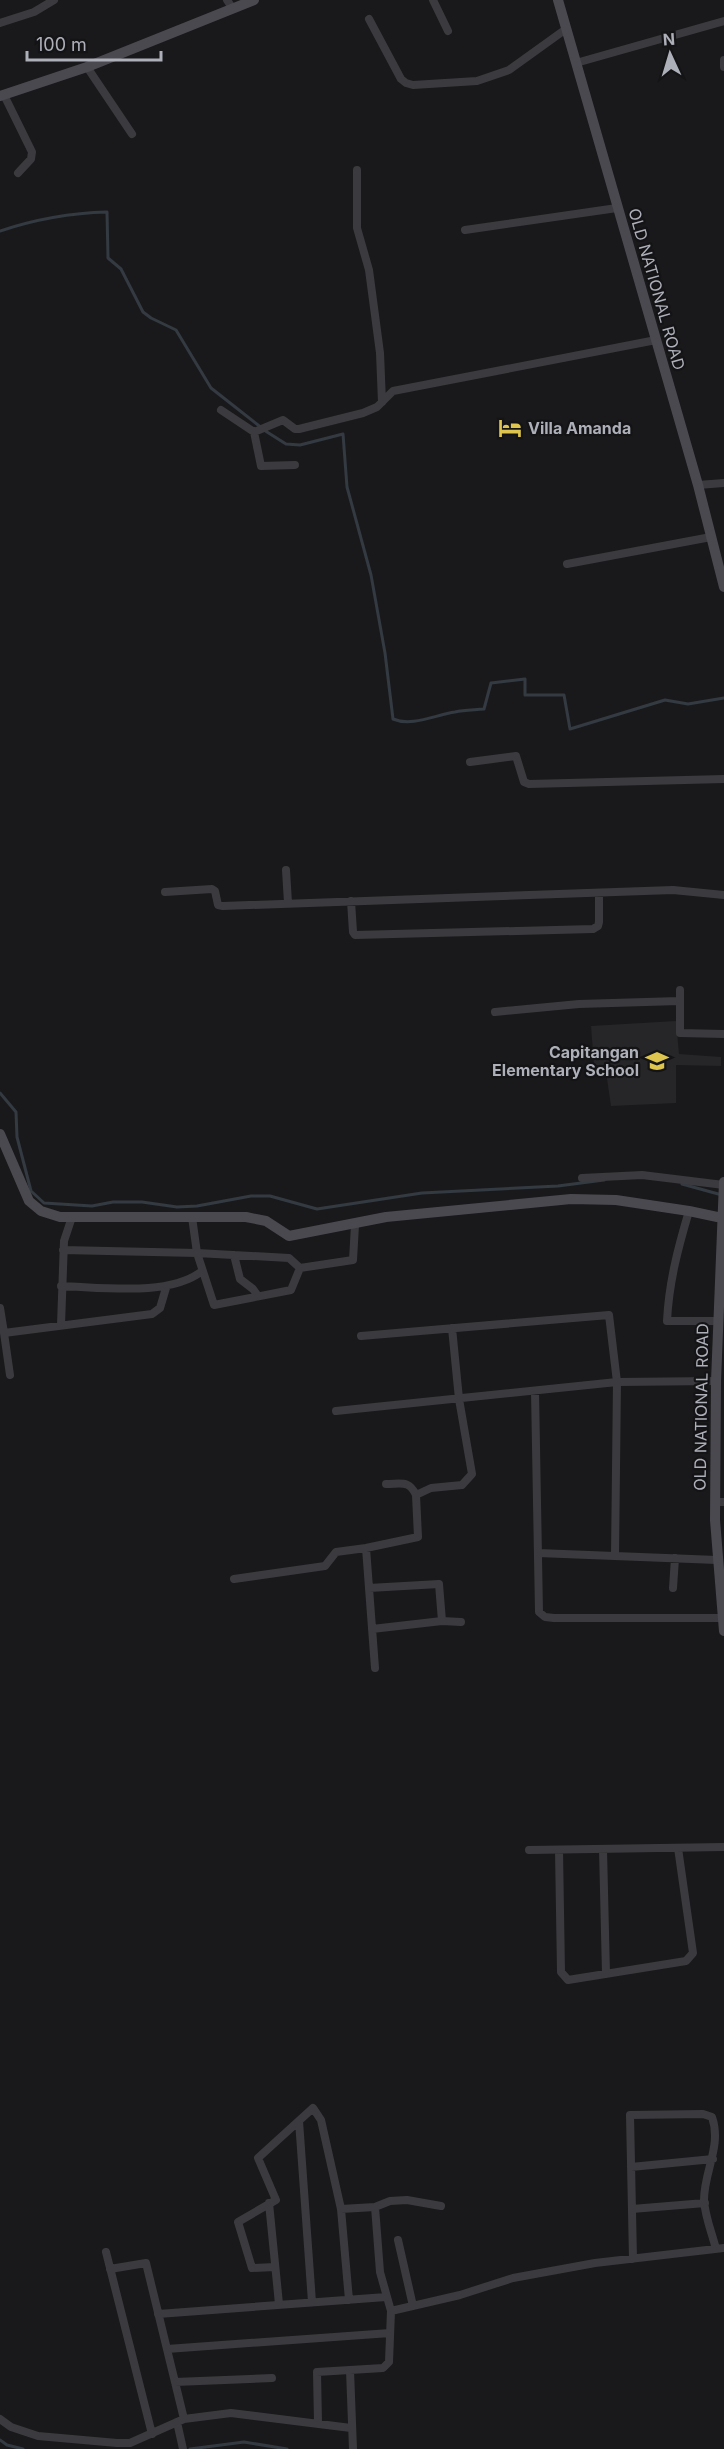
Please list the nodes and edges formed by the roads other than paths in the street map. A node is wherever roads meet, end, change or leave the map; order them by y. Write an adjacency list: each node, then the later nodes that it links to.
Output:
1 (54, 0): 8 (street)
2 (254, 0): 5 (main road)
3 (433, 0): 10 (street)
4 (558, 0): 9 (main road, OLD NATIONAL ROAD)
5 (230, 4): 13 (main road)
6 (369, 19): 9 (street)
7 (724, 21): 12 (street)
8 (0, 23)
9 (566, 29): 12 (main road, OLD NATIONAL ROAD)
10 (448, 31)
11 (724, 60): 14 (street)
12 (576, 63): 19 (main road, OLD NATIONAL ROAD)
13 (87, 67): 15 (main road); 16 (street)
14 (724, 67)
15 (2, 96): 18 (street)
16 (132, 134)
17 (357, 170): 22 (street)
18 (18, 173)
19 (617, 208): 20 (street); 21 (main road, OLD NATIONAL ROAD)
20 (465, 230)
21 (656, 340): 22 (street); 27 (main road, OLD NATIONAL ROAD)
22 (382, 402): 24 (street)
23 (221, 410): 24 (street)
24 (254, 432): 25 (street)
25 (295, 465)
26 (724, 483): 27 (street)
27 (698, 485): 28 (main road, OLD NATIONAL ROAD)
28 (711, 537): 29 (street); 30 (main road, OLD NATIONAL ROAD)
29 (567, 564)
30 (724, 587)
31 (470, 762): 32 (street)
32 (724, 779)
33 (286, 870): 38 (street)
34 (165, 892): 38 (street)
35 (599, 893): 36 (street); 37 (street); 37 (street)
36 (724, 895)
37 (351, 901): 38 (street)
38 (288, 903)
39 (680, 990): 40 (street)
40 (680, 1001): 41 (street); 42 (street)
41 (495, 1012)
42 (724, 1034)
43 (0, 1134): 48 (main road)
44 (582, 1178): 45 (street)
45 (724, 1183): 46 (main road, OLD NATIONAL ROAD)
46 (723, 1197): 50 (main road, OLD NATIONAL ROAD)
47 (689, 1211): 50 (main road); 51 (main road); 62 (street)
48 (72, 1217): 49 (main road); 52 (street)
49 (192, 1217): 51 (main road); 53 (street)
50 (722, 1218): 60 (main road, OLD NATIONAL ROAD)
51 (355, 1225): 55 (street)
52 (63, 1250): 53 (street); 57 (street)
53 (197, 1253): 54 (street); 56 (street)
54 (234, 1255): 55 (street); 59 (street)
55 (300, 1268): 59 (street)
56 (202, 1271): 58 (street); 59 (street)
57 (61, 1286): 58 (street); 63 (street)
58 (166, 1288): 63 (street)
59 (258, 1296)
60 (721, 1305): 62 (main road, OLD NATIONAL ROAD)
61 (0, 1308): 65 (street)
62 (717, 1321): 68 (main road, OLD NATIONAL ROAD)
63 (61, 1325): 65 (street)
64 (452, 1328): 66 (street); 69 (street); 71 (street)
65 (4, 1333): 67 (street)
66 (361, 1336)
67 (10, 1375)
68 (716, 1381): 69 (street); 73 (main road, OLD NATIONAL ROAD)
69 (617, 1382): 70 (street); 79 (street)
70 (536, 1391): 71 (street); 78 (street)
71 (459, 1399): 72 (street); 75 (street)
72 (336, 1411)
73 (720, 1450): 76 (main road, OLD NATIONAL ROAD)
74 (386, 1484): 75 (street)
75 (416, 1495): 77 (street)
76 (719, 1502): 81 (main road, OLD NATIONAL ROAD)
77 (366, 1548): 82 (street); 83 (street)
78 (538, 1553): 79 (street); 86 (street)
79 (615, 1556): 80 (street)
80 (675, 1558): 81 (street); 84 (street)
81 (717, 1560): 85 (main road, OLD NATIONAL ROAD)
82 (234, 1579)
83 (369, 1588): 87 (street); 89 (street)
84 (674, 1588)
85 (723, 1606): 86 (main road, OLD NATIONAL ROAD)
86 (722, 1618): 90 (main road, OLD NATIONAL ROAD)
87 (442, 1621): 88 (street); 89 (street)
88 (461, 1623)
89 (372, 1629): 91 (street)
90 (724, 1631)
91 (375, 1668)
92 (724, 1847): 93 (street)
93 (678, 1848): 94 (street); 97 (street)
94 (603, 1849): 96 (street); 97 (street)
95 (529, 1850): 96 (street)
96 (559, 1850): 97 (street)
97 (606, 1974)
98 (299, 2121): 101 (street); 105 (street); 115 (street)
99 (713, 2159): 100 (street); 100 (street); 102 (street)
100 (631, 2167): 106 (street)
101 (269, 2203): 111 (street); 111 (street)
102 (705, 2203): 106 (street); 108 (street)
103 (441, 2206): 104 (street)
104 (375, 2207): 105 (street); 113 (street)
105 (341, 2208): 114 (street)
106 (632, 2210): 110 (street)
107 (398, 2240): 117 (street)
108 (720, 2249): 110 (street)
109 (106, 2252): 112 (street)
110 (633, 2259): 117 (street)
111 (275, 2267): 116 (street)
112 (110, 2270): 119 (street); 129 (street)
113 (386, 2297): 114 (street); 118 (street)
114 (349, 2300): 115 (street)
115 (312, 2302): 116 (street)
116 (279, 2304): 119 (street)
117 (413, 2306): 118 (street)
118 (391, 2311): 120 (street)
119 (159, 2314): 121 (street)
120 (390, 2333): 121 (street); 122 (street)
121 (167, 2349): 124 (street)
122 (350, 2370): 127 (street); 128 (street)
123 (272, 2378): 124 (street)
124 (175, 2382): 126 (street)
125 (0, 2419): 129 (street)
126 (180, 2420): 127 (street); 129 (street); 130 (street)
127 (318, 2423): 128 (street)
128 (351, 2428): 131 (street)
129 (152, 2434)
130 (182, 2446)
131 (353, 2449)

